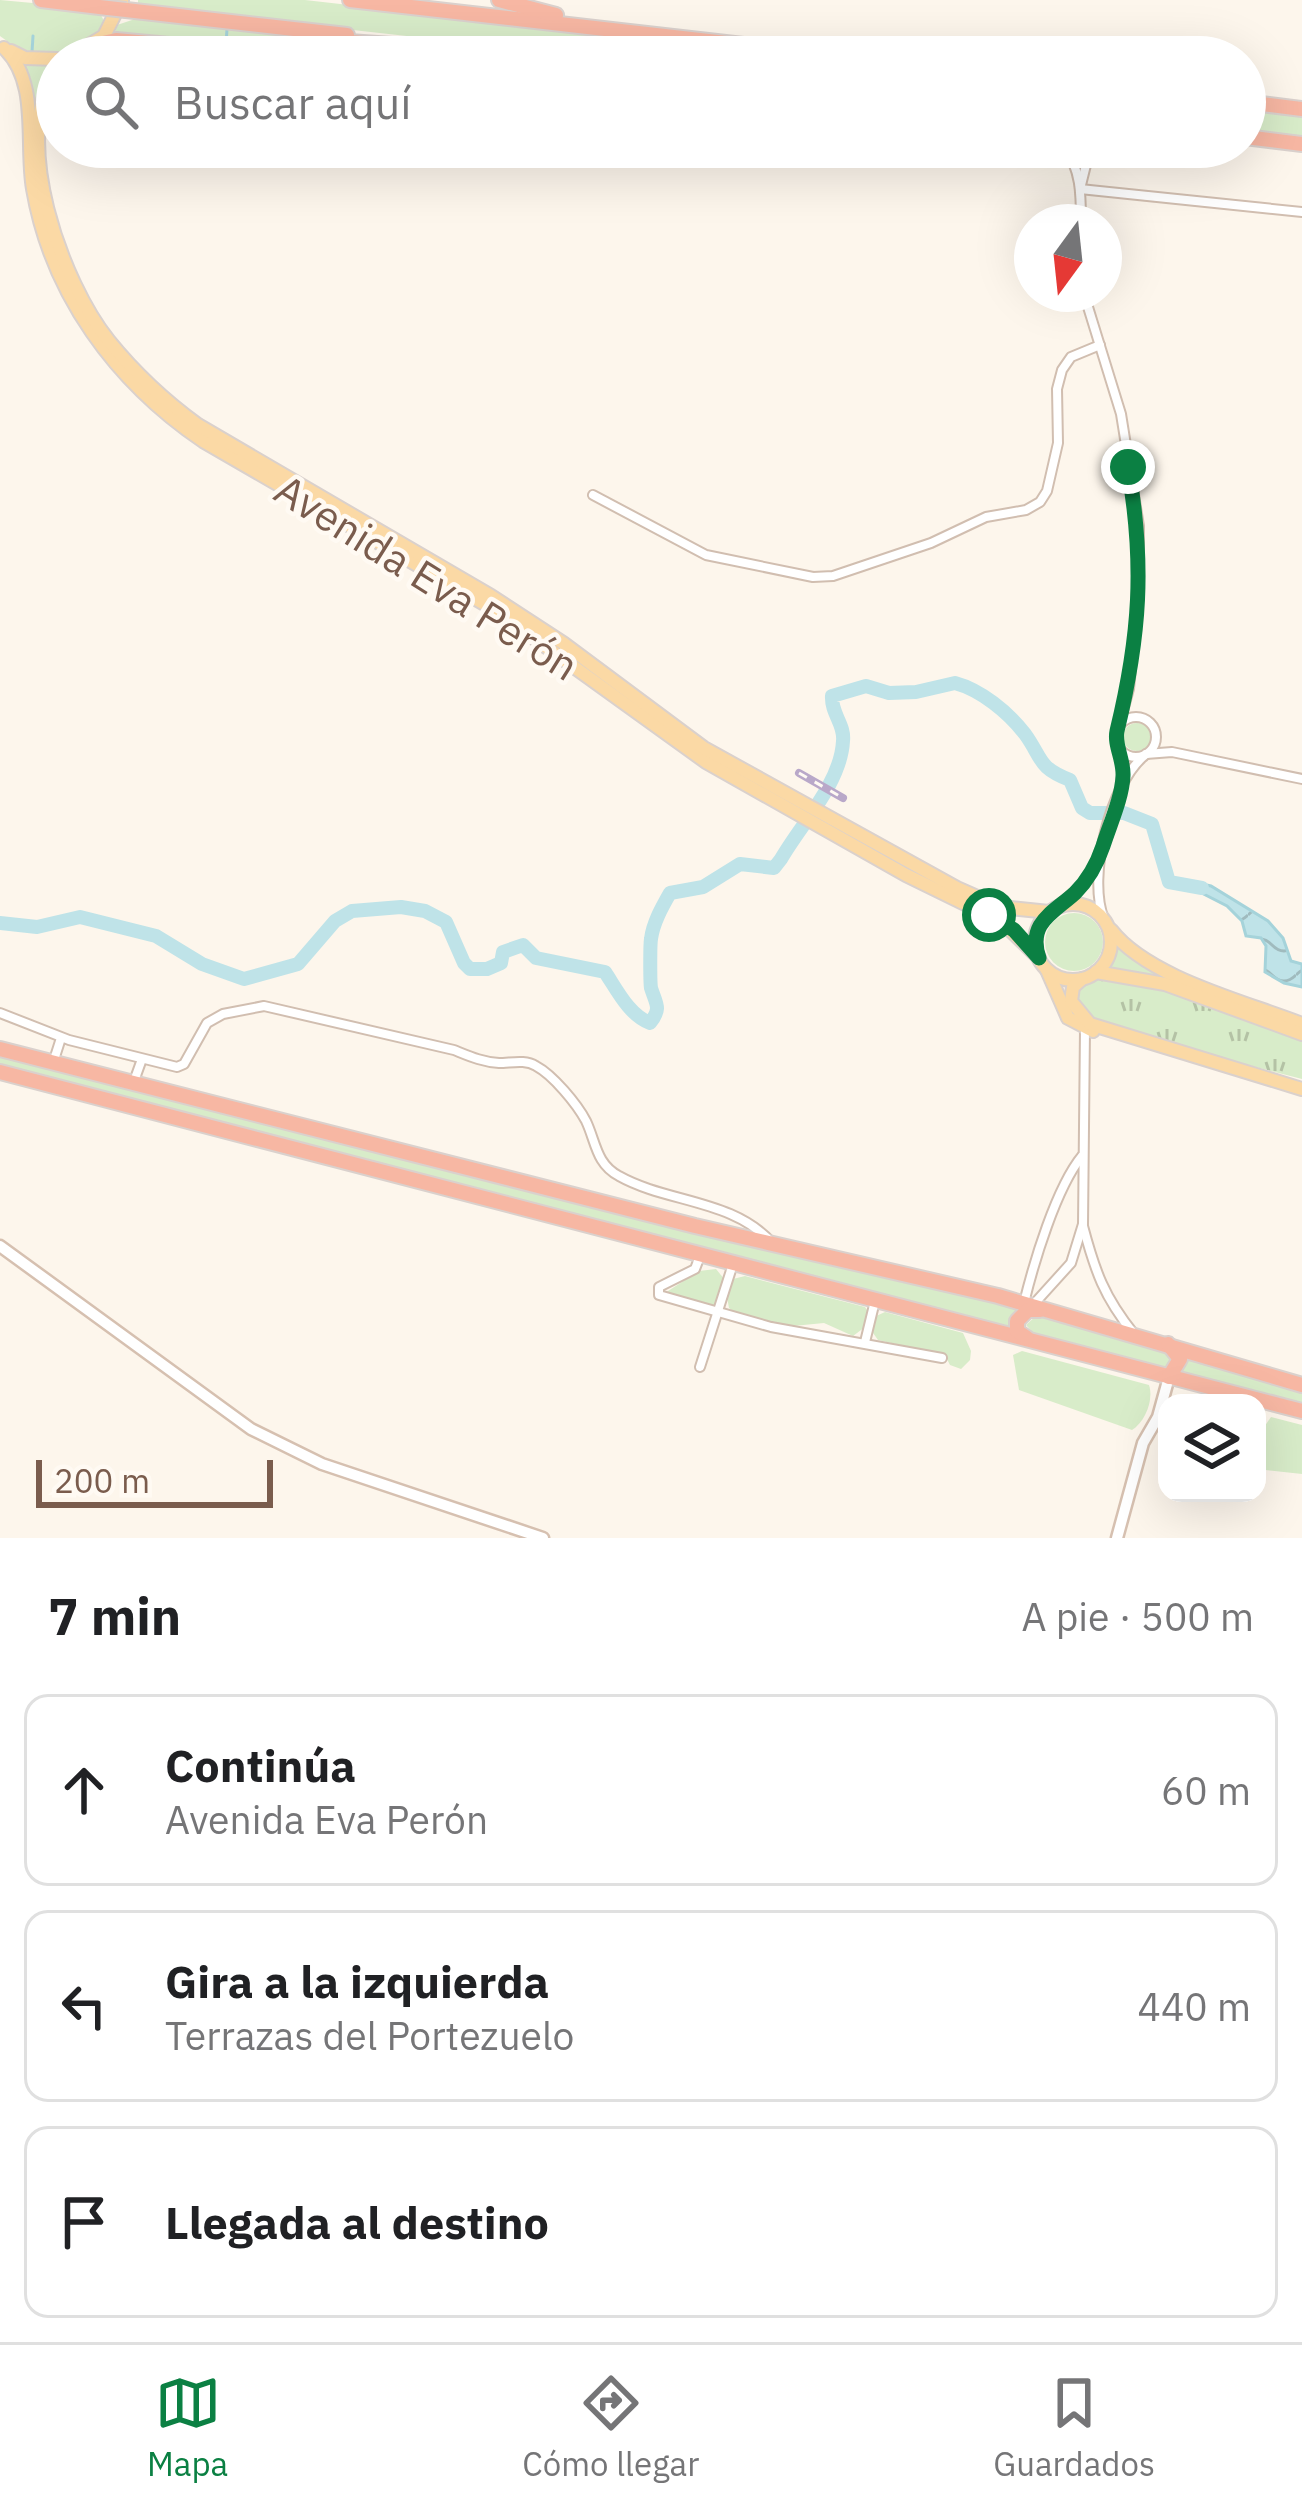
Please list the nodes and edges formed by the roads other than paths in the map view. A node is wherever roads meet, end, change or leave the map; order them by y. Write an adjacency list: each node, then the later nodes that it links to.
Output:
1 (41, 0): 5 (highway)
2 (350, 0): 6 (highway)
3 (412, 0): 6 (highway)
4 (500, 0): 10 (highway)
5 (119, 6): 7 (main road); 8 (highway)
6 (512, 19): 9 (highway)
7 (102, 36)
8 (370, 36)
9 (664, 36)
10 (715, 36)
11 (2, 46): 12 (main road); 35 (main road, Avenida Eva Perón)
12 (36, 58)
13 (1266, 105): 14 (highway)
14 (1302, 109)
15 (1266, 140): 16 (highway)
16 (1302, 144)
17 (41, 168): 35 (main road, Avenida Eva Perón)
18 (1072, 168): 20 (street)
19 (1085, 168): 20 (street)
20 (1080, 188): 21 (street); 22 (street)
21 (1081, 204)
22 (1302, 212)
23 (1090, 312): 24 (street)
24 (1100, 345): 25 (street); 26 (street)
25 (592, 495)
26 (1129, 689): 27 (street); 28 (street)
27 (1143, 718): 28 (street); 29 (street)
28 (1119, 726): 30 (street)
29 (1156, 733): 31 (street); 32 (street)
30 (1120, 750): 32 (street); 34 (street)
31 (1172, 752): 32 (street); 33 (street)
32 (1145, 755): 34 (street)
33 (1302, 779)
34 (1123, 780): 37 (street)
35 (781, 798): 36 (main road, Avenida Eva Perón)
36 (835, 829): 38 (main road, Avenida Eva Perón); 40 (main road, Avenida Eva Perón)
37 (1101, 853): 38 (street); 39 (street)
38 (1052, 910): 39 (main road); 40 (main road)
39 (1105, 922): 41 (main road); 44 (main road)
40 (1043, 963): 42 (main road); 45 (main road)
41 (1096, 972): 42 (main road); 46 (main road)
42 (1082, 979): 47 (main road)
43 (0, 1013): 48 (street)
44 (1302, 1024)
45 (1085, 1029): 47 (main road); 55 (street)
46 (1302, 1034)
47 (1118, 1035): 54 (main road)
48 (61, 1037): 50 (street); 51 (street)
49 (0, 1049): 51 (highway)
50 (142, 1059): 53 (street); 57 (street)
51 (53, 1063): 53 (highway)
52 (0, 1072): 59 (highway)
53 (133, 1084): 57 (highway)
54 (1302, 1089)
55 (1082, 1155): 56 (street); 62 (street)
56 (1083, 1224): 62 (street); 65 (street)
57 (773, 1244): 62 (highway)
58 (0, 1246): 74 (main road)
59 (700, 1254): 60 (highway); 64 (street)
60 (734, 1263): 61 (highway); 64 (street)
61 (875, 1301): 66 (street); 67 (highway)
62 (1029, 1304): 63 (highway)
63 (1057, 1312): 65 (highway); 67 (highway)
64 (719, 1314): 66 (street); 70 (street)
65 (1134, 1334): 68 (highway)
66 (865, 1342): 69 (street)
67 (1039, 1343): 71 (highway)
68 (1168, 1344): 71 (highway); 72 (highway)
69 (942, 1358)
70 (700, 1367)
71 (1169, 1377): 73 (highway); 75 (main road)
72 (1302, 1384)
73 (1298, 1410)
74 (543, 1538)
75 (1118, 1538)

